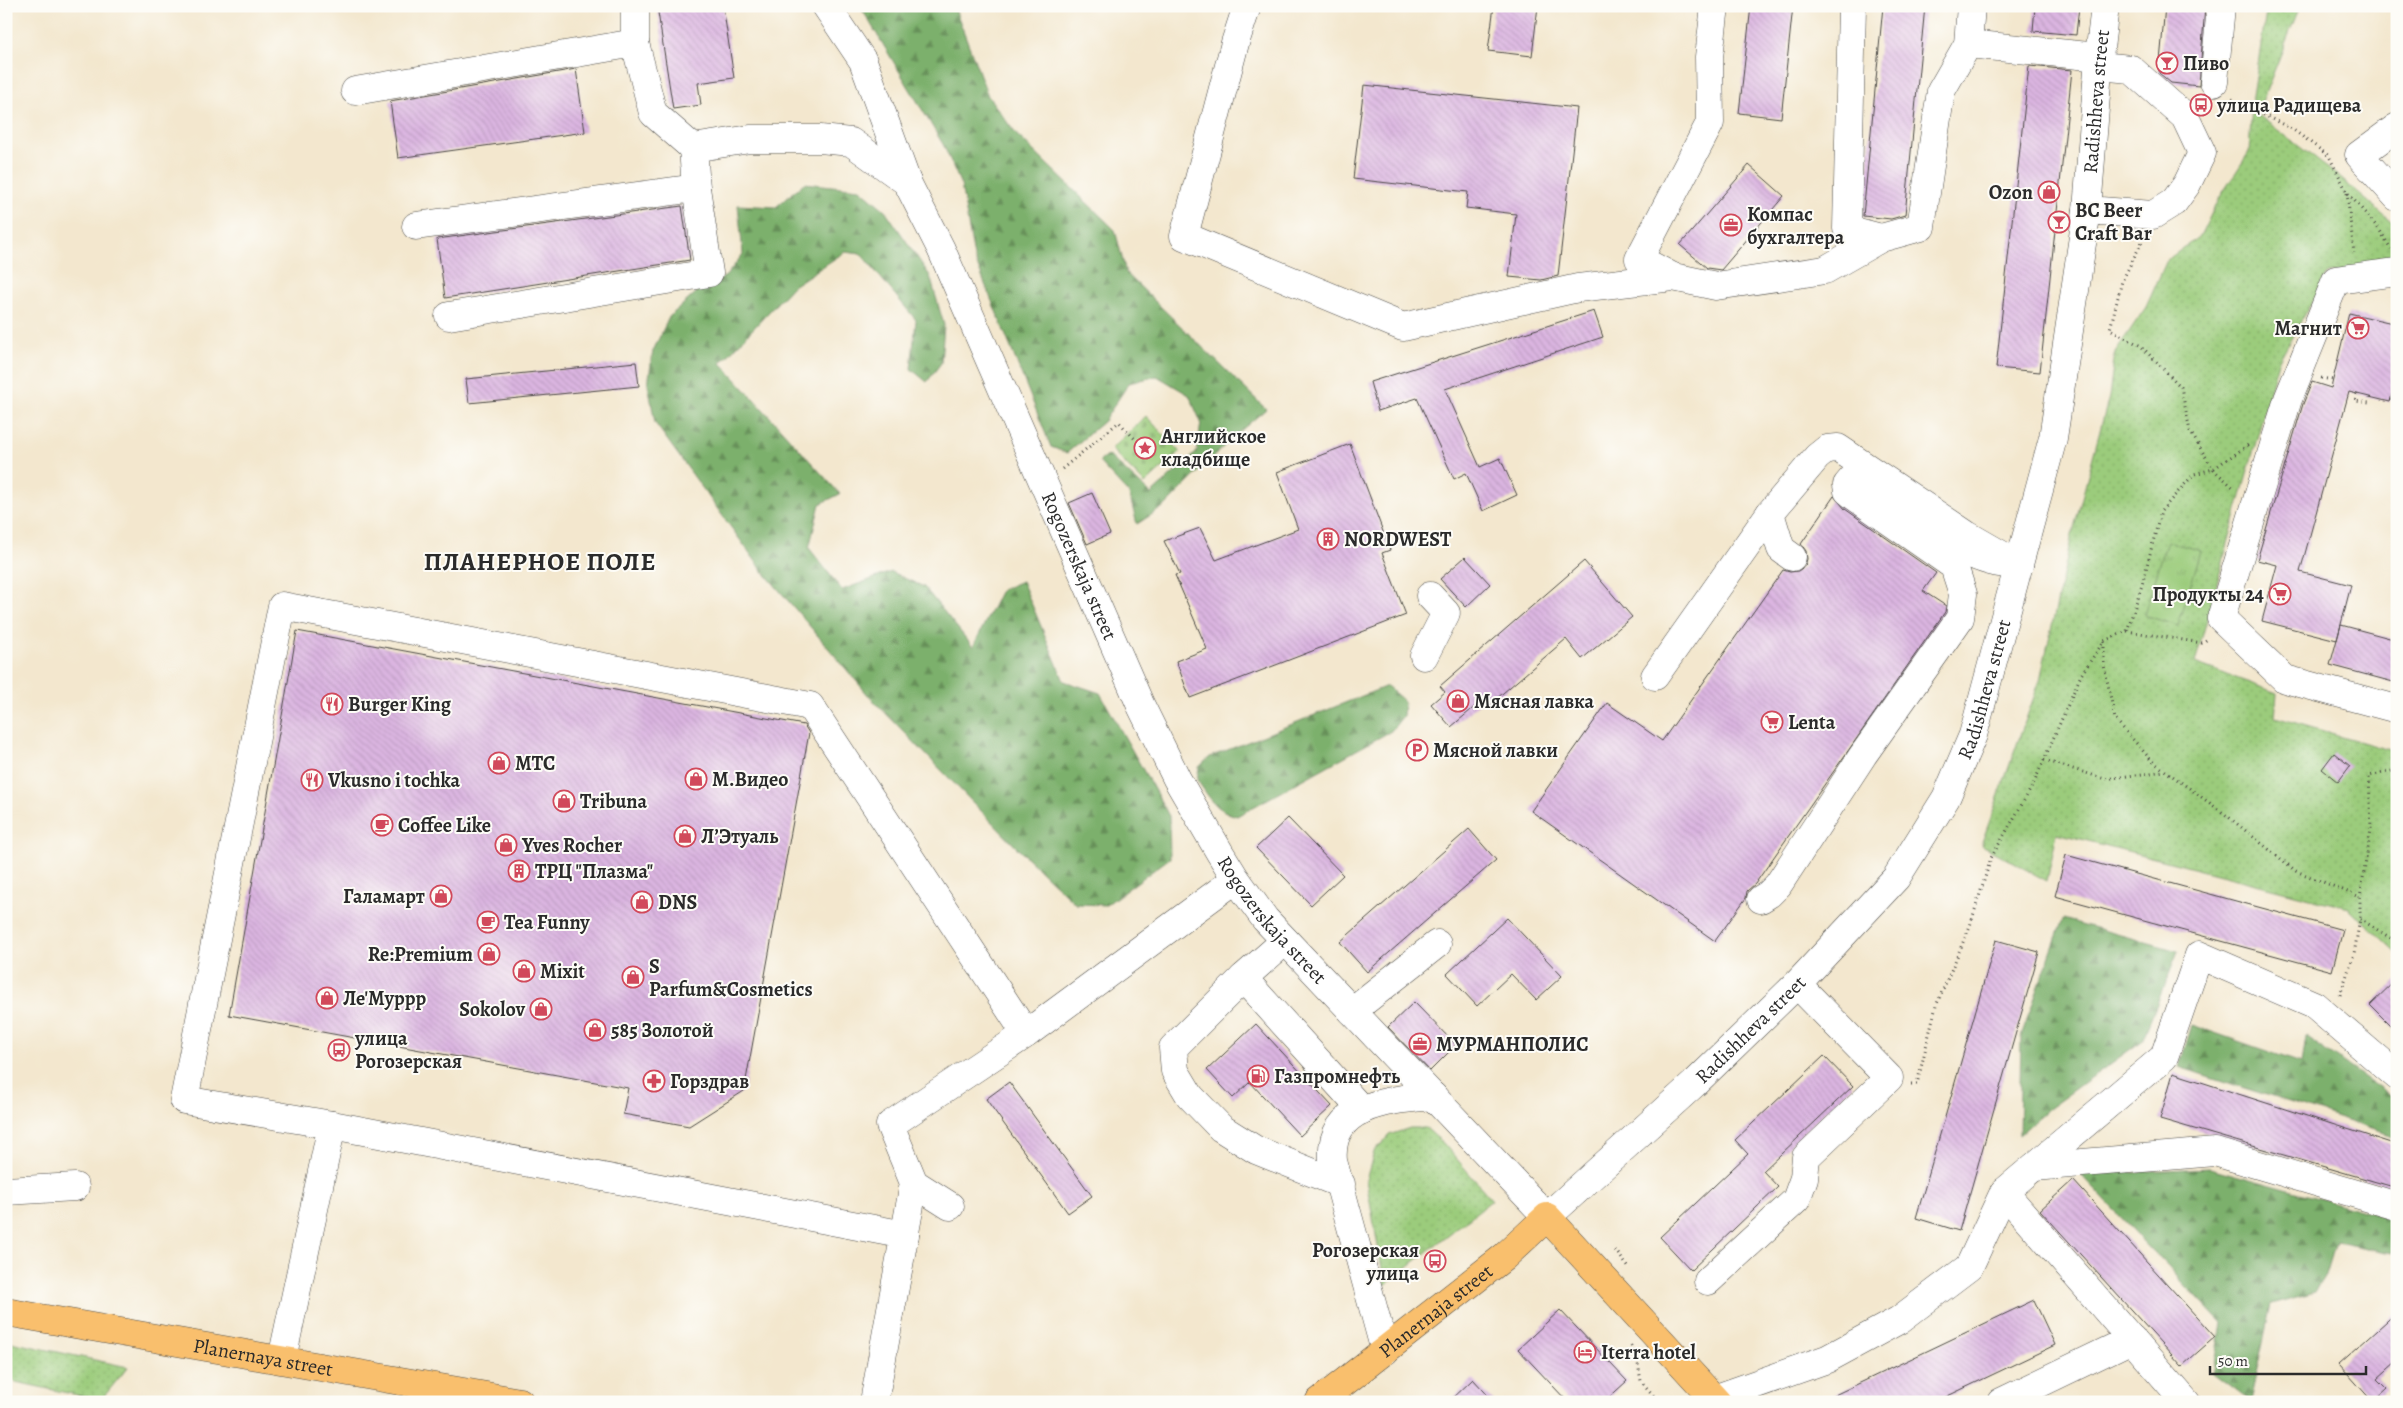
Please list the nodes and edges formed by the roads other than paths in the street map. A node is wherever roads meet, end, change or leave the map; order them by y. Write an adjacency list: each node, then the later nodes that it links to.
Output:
1 (635, 6): 9 (street)
2 (826, 6): 16 (street)
3 (1247, 6): 23 (street)
4 (1715, 6): 23 (street)
5 (1852, 6): 21 (street)
6 (1972, 6): 10 (street)
7 (2105, 6): 11 (street, Radishheva street)
8 (2221, 6): 12 (street)
9 (635, 43): 13 (street); 15 (street)
10 (1968, 44): 11 (street); 21 (street)
11 (2099, 61): 19 (street, Radishheva street); 19 (street)
12 (2223, 90)
13 (355, 91)
14 (2397, 127): 18 (street)
15 (693, 148): 16 (street, Rogozerskaja street); 17 (street)
16 (907, 182): 32 (street, Rogozerskaja street)
17 (696, 188): 20 (street); 24 (street)
18 (2397, 197)
19 (2087, 210): 27 (street, Radishheva street)
20 (416, 226)
21 (1881, 238): 23 (street)
22 (2394, 262): 31 (street)
23 (1673, 277)
24 (449, 316)
25 (1770, 513): 26 (street); 27 (street); 30 (street)
26 (1792, 557)
27 (2007, 561): 33 (street); 37 (street, Radishheva street)
28 (1430, 596): 29 (street)
29 (1424, 656)
30 (1656, 676)
31 (2397, 709)
32 (1236, 880): 34 (street, Rogozerskaja street); 39 (street)
33 (1761, 899)
34 (1285, 941): 36 (street); 38 (street, Rogozerskaja street)
35 (1436, 944): 38 (street)
36 (1243, 978): 42 (street); 46 (street)
37 (1797, 984): 52 (street, Radishheva street); 54 (street)
38 (1352, 1011): 41 (street, Rogozerskaja street)
39 (1026, 1034): 43 (street); 45 (street)
40 (2397, 1076): 44 (street)
41 (1433, 1096): 42 (street); 52 (street, Rogozerskaja street)
42 (1362, 1110): 46 (street)
43 (332, 1125): 53 (street); 58 (street)
44 (2034, 1167): 49 (street); 51 (street)
45 (914, 1183): 50 (street); 53 (street)
46 (1341, 1184): 57 (street)
47 (75, 1187): 48 (street)
48 (6, 1191)
49 (2004, 1192): 56 (street); 59 (street)
50 (950, 1206)
51 (2397, 1206)
52 (1547, 1217): 57 (main road, Planernaja street); 59 (main road)
53 (906, 1235): 61 (street)
54 (1708, 1281)
55 (6, 1312): 58 (main road, Planernaya street)
56 (2132, 1339): 63 (street); 64 (street)
57 (1385, 1351): 62 (main road, Planernaja street)
58 (282, 1359): 60 (main road, Planernaya street)
59 (1716, 1400)
60 (520, 1402)
61 (874, 1402)
62 (1319, 1402)
63 (2001, 1402)
64 (2186, 1402)

